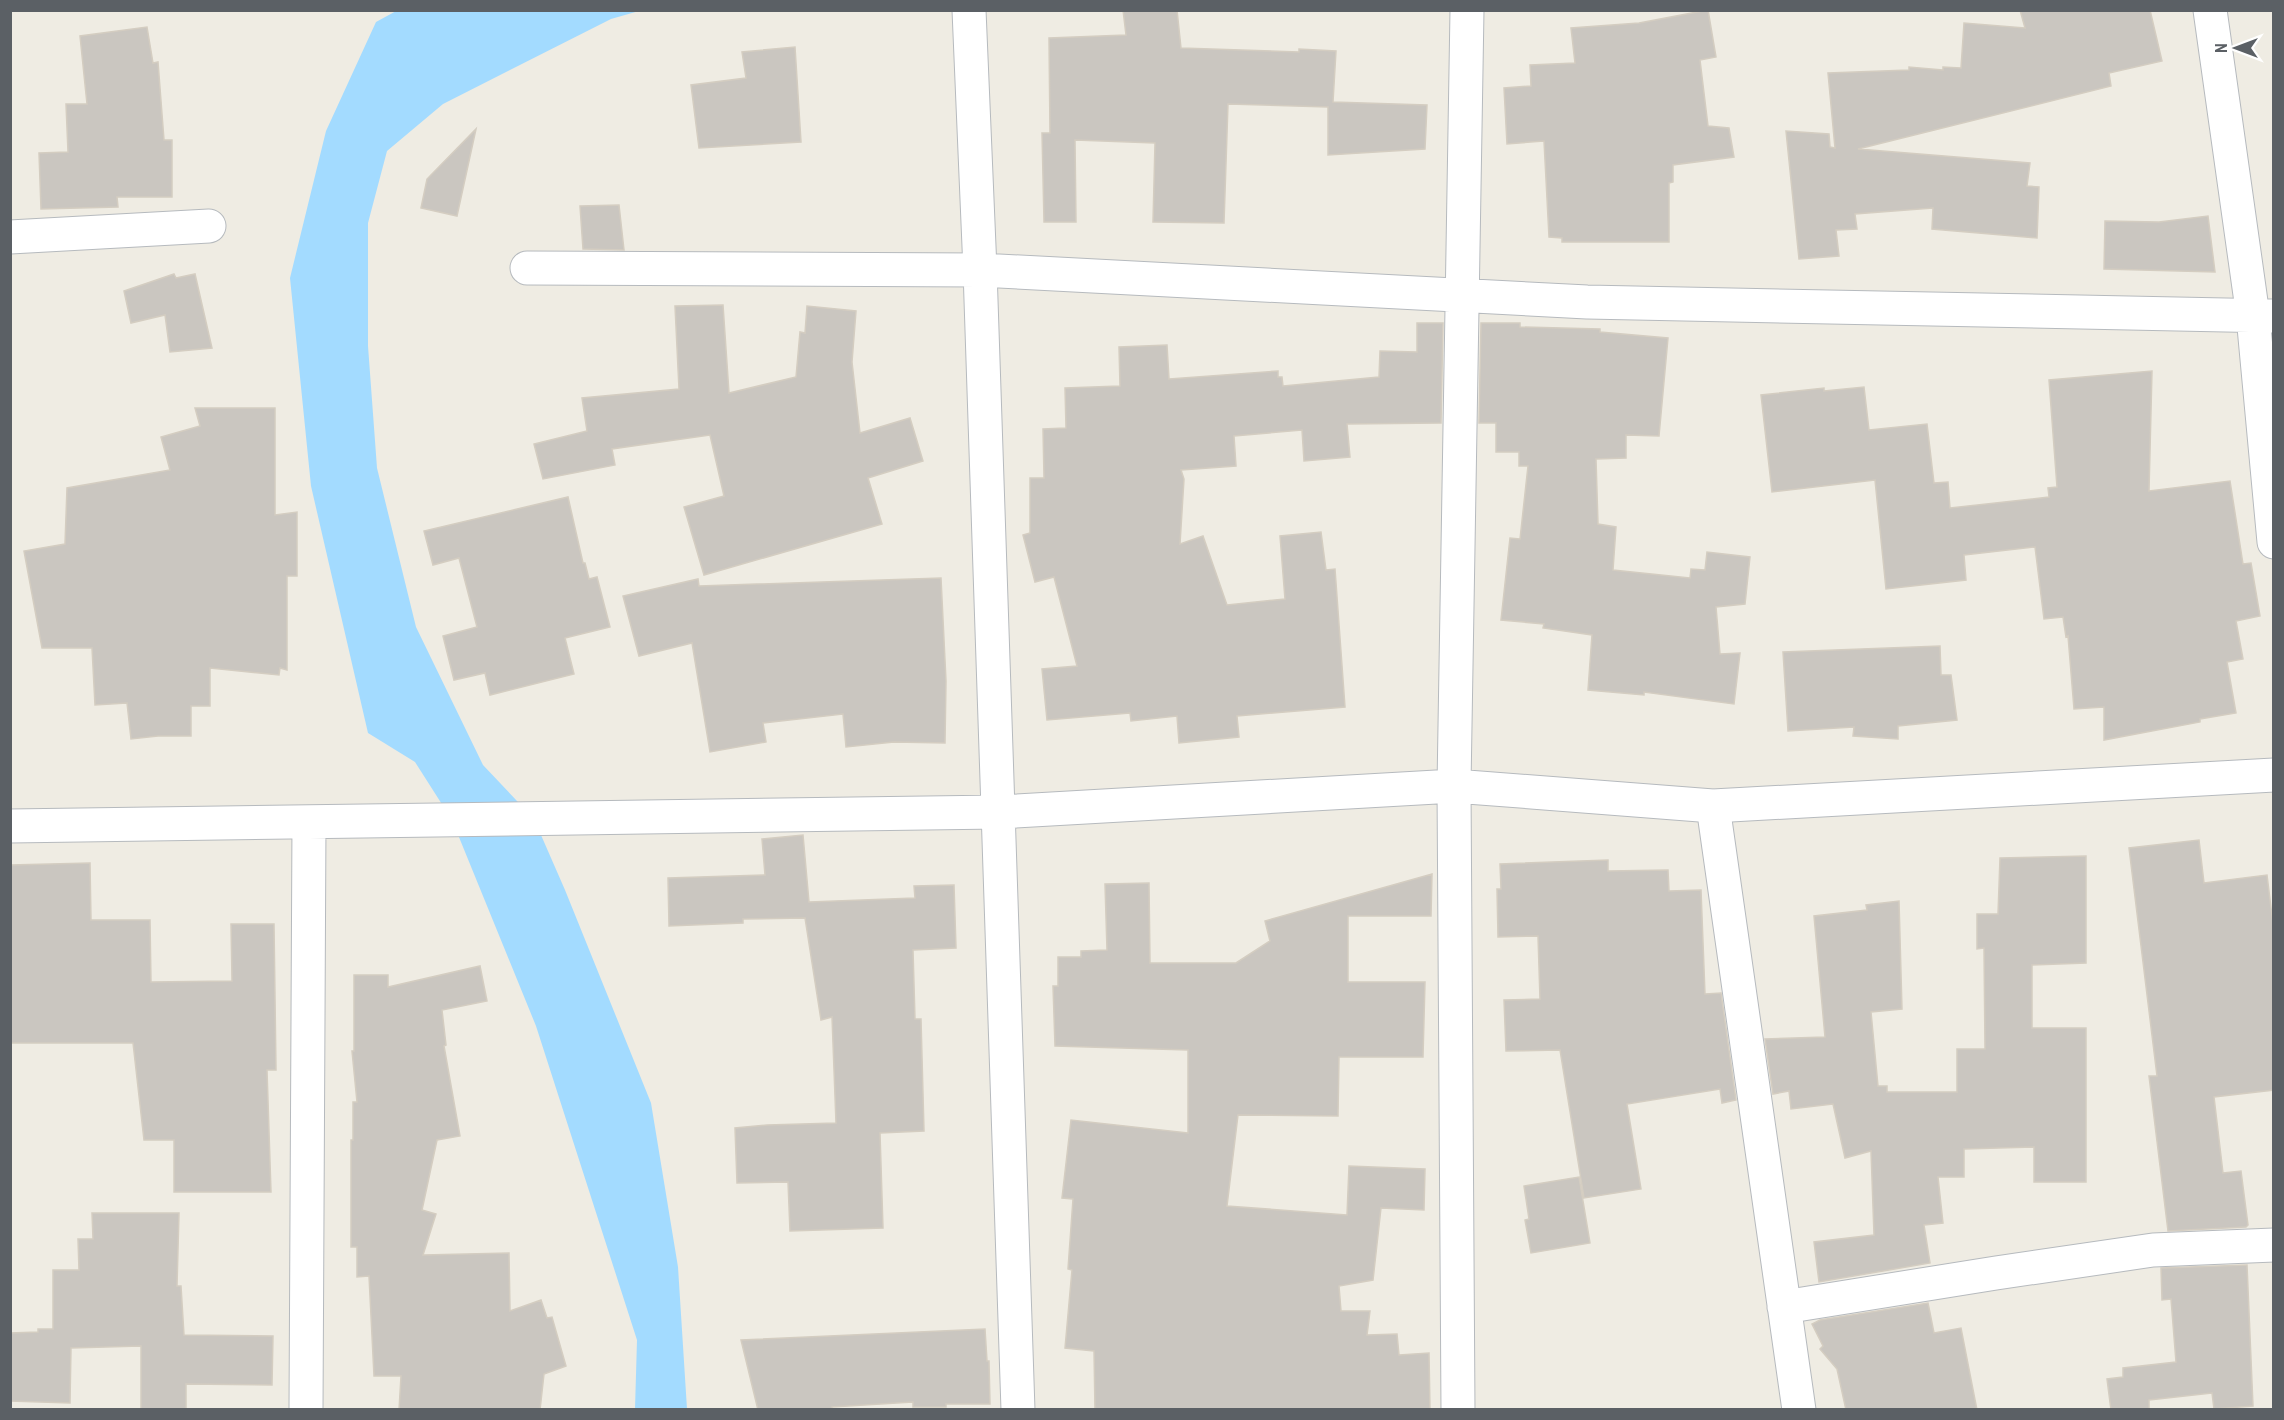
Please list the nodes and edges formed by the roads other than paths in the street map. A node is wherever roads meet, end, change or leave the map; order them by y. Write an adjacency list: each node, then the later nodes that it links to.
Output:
1 (969, 10): 7 (street)
2 (1467, 10): 8 (street)
3 (2210, 10): 9 (street)
4 (208, 226): 5 (street)
5 (10, 237)
6 (527, 268): 7 (street)
7 (980, 270): 8 (street); 14 (street)
8 (1462, 294): 9 (street); 12 (street)
9 (2263, 316): 10 (street)
10 (2274, 542)
11 (2274, 775): 13 (street)
12 (1454, 786): 13 (street); 14 (street); 21 (street)
13 (1713, 806): 18 (street)
14 (999, 812): 15 (street); 20 (street)
15 (309, 822): 16 (street); 19 (street)
16 (10, 826)
17 (2274, 1245): 18 (street)
18 (1784, 1307): 22 (street)
19 (306, 1410)
20 (1018, 1410)
21 (1458, 1410)
22 (1799, 1410)

